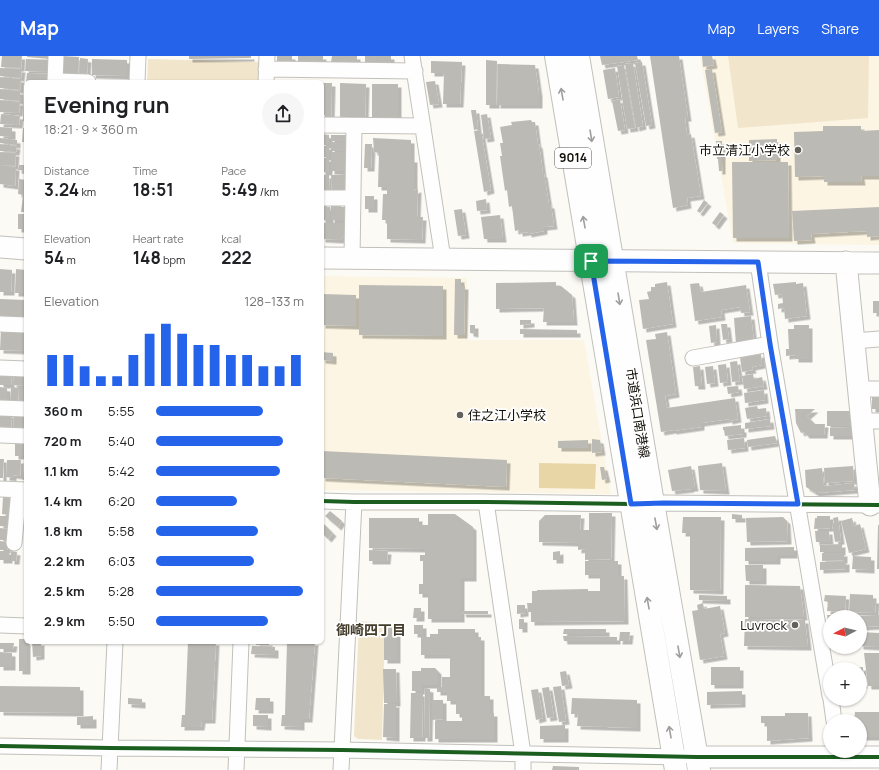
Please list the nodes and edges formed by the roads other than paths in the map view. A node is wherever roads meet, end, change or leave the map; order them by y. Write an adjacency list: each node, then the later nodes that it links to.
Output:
1 (56, 56): 8 (street)
2 (138, 56): 9 (street)
3 (412, 56): 7 (street)
4 (556, 56): 20 (main road, 市道浜口南港線 / 9014, one-way to 4)
5 (578, 56): 20 (main road, 市道浜口南港線 / 9014, one-way to 20)
6 (266, 69): 7 (street)
7 (414, 71): 12 (street)
8 (55, 80)
9 (137, 80)
10 (324, 125): 11 (street)
11 (354, 126): 12 (street); 14 (street)
12 (423, 126): 19 (street)
13 (324, 198): 14 (street)
14 (353, 198): 18 (street)
15 (0, 247): 16 (street)
16 (24, 249)
17 (324, 258): 18 (street)
18 (352, 259): 19 (street)
19 (443, 259): 20 (street)
20 (601, 261): 21 (street); 43 (main road, 市道浜口南港線 / 9014)
21 (758, 262): 22 (street); 28 (street)
22 (846, 262): 23 (street); 27 (street)
23 (879, 263)
24 (0, 324): 25 (street)
25 (24, 325)
26 (879, 339): 27 (street)
27 (854, 341): 32 (street)
28 (770, 344): 29 (street); 44 (street)
29 (693, 358)
30 (0, 368): 31 (street)
31 (24, 369)
32 (869, 389): 35 (street)
33 (0, 408): 34 (street)
34 (24, 409)
35 (870, 421): 45 (street)
36 (0, 434): 37 (street)
37 (24, 436)
38 (0, 488): 39 (street)
39 (22, 490): 46 (street)
40 (324, 501): 41 (street)
41 (354, 502): 42 (street); 55 (street)
42 (486, 502): 43 (street); 56 (street)
43 (642, 504): 44 (street); 59 (main road, 市道浜口南港線 / 9014, one-way to 43); 60 (main road, 市道浜口南港線 / 9014, one-way to 60)
44 (798, 504): 45 (street); 51 (street)
45 (875, 505)
46 (14, 543)
47 (0, 625): 48 (street)
48 (24, 626)
49 (115, 644): 53 (street)
50 (241, 644): 54 (street)
51 (824, 662)
52 (0, 746): 53 (street)
53 (110, 748): 54 (street); 61 (street)
54 (237, 750): 55 (street); 62 (street)
55 (342, 750): 56 (street); 63 (street)
56 (523, 754): 59 (street); 64 (street)
57 (879, 757): 58 (street)
58 (841, 759): 60 (street)
59 (675, 763): 60 (street)
60 (698, 764)
61 (109, 770)
62 (236, 770)
63 (341, 770)
64 (522, 770)

